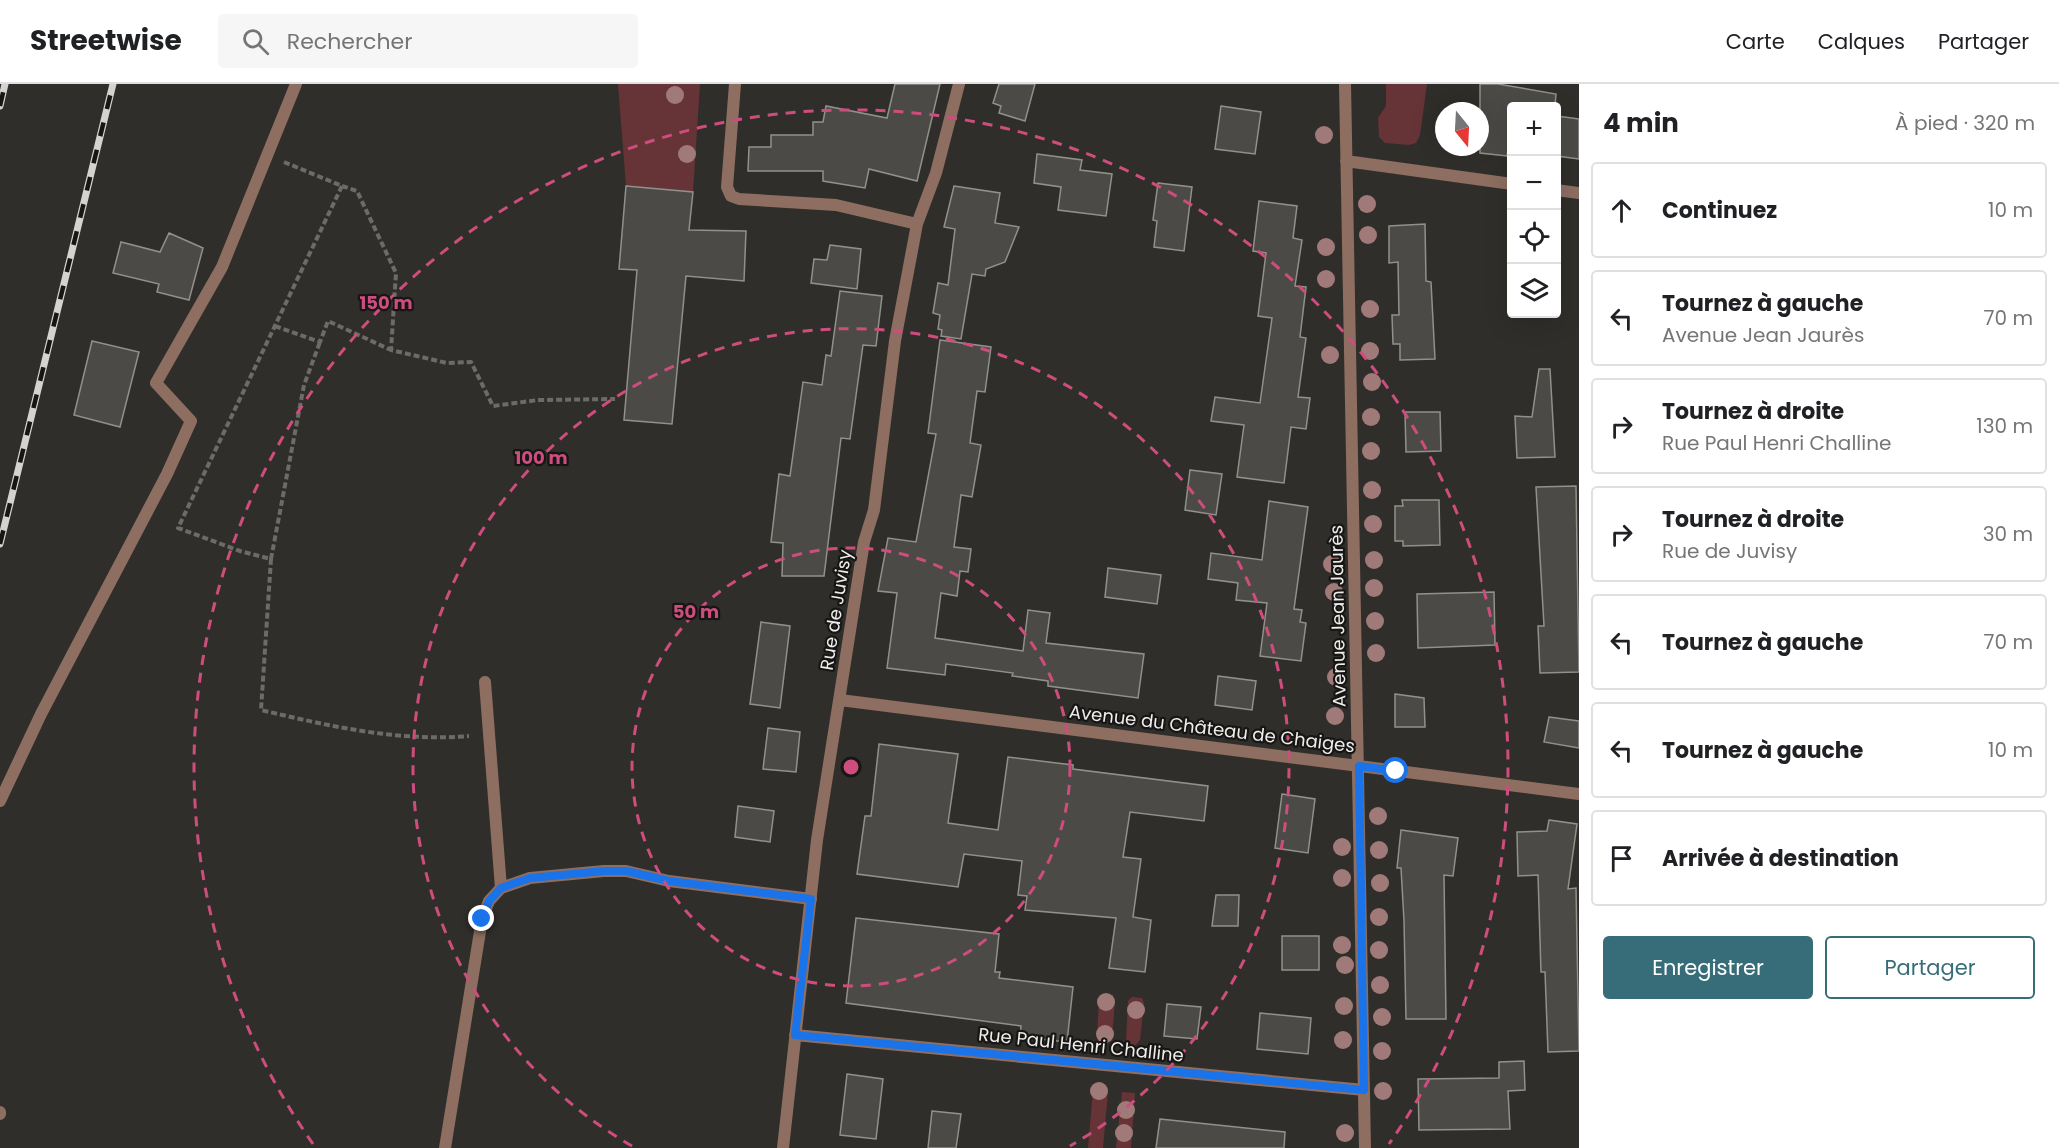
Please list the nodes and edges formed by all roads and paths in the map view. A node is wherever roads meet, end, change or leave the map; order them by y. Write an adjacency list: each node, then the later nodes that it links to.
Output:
1 (296, 84): 5 (street)
2 (735, 84): 11 (street)
3 (959, 84): 11 (street, Rue de Juvisy)
4 (1345, 84): 6 (street, Avenue Jean Jaurès)
5 (268, 156): 8 (path); 22 (street)
6 (1347, 161): 7 (street); 20 (street, Avenue Jean Jaurès)
7 (1507, 183)
8 (342, 186): 12 (path); 14 (path)
9 (1561, 191): 10 (street)
10 (1579, 193)
11 (917, 224): 18 (street, Rue de Juvisy)
12 (275, 326): 13 (path); 16 (path)
13 (320, 342): 14 (path); 16 (path)
14 (391, 350): 15 (path)
15 (615, 399)
16 (271, 559): 19 (path)
17 (485, 682): 19 (street)
18 (840, 700): 20 (street, Avenue du Château de Chaiges); 24 (street, Rue de Juvisy)
19 (490, 734): 23 (street)
20 (1359, 766): 21 (street, Avenue du Château de Chaiges); 26 (street, Avenue Jean Jaurès)
21 (1579, 794)
22 (0, 801)
23 (501, 888): 24 (street); 27 (street)
24 (811, 899): 25 (street, Rue de Juvisy)
25 (795, 1035): 26 (street, Rue Paul Henri Challine); 28 (street, Rue de Juvisy)
26 (1364, 1090): 29 (street, Avenue Jean Jaurès)
27 (445, 1148)
28 (783, 1148)
29 (1365, 1148)

